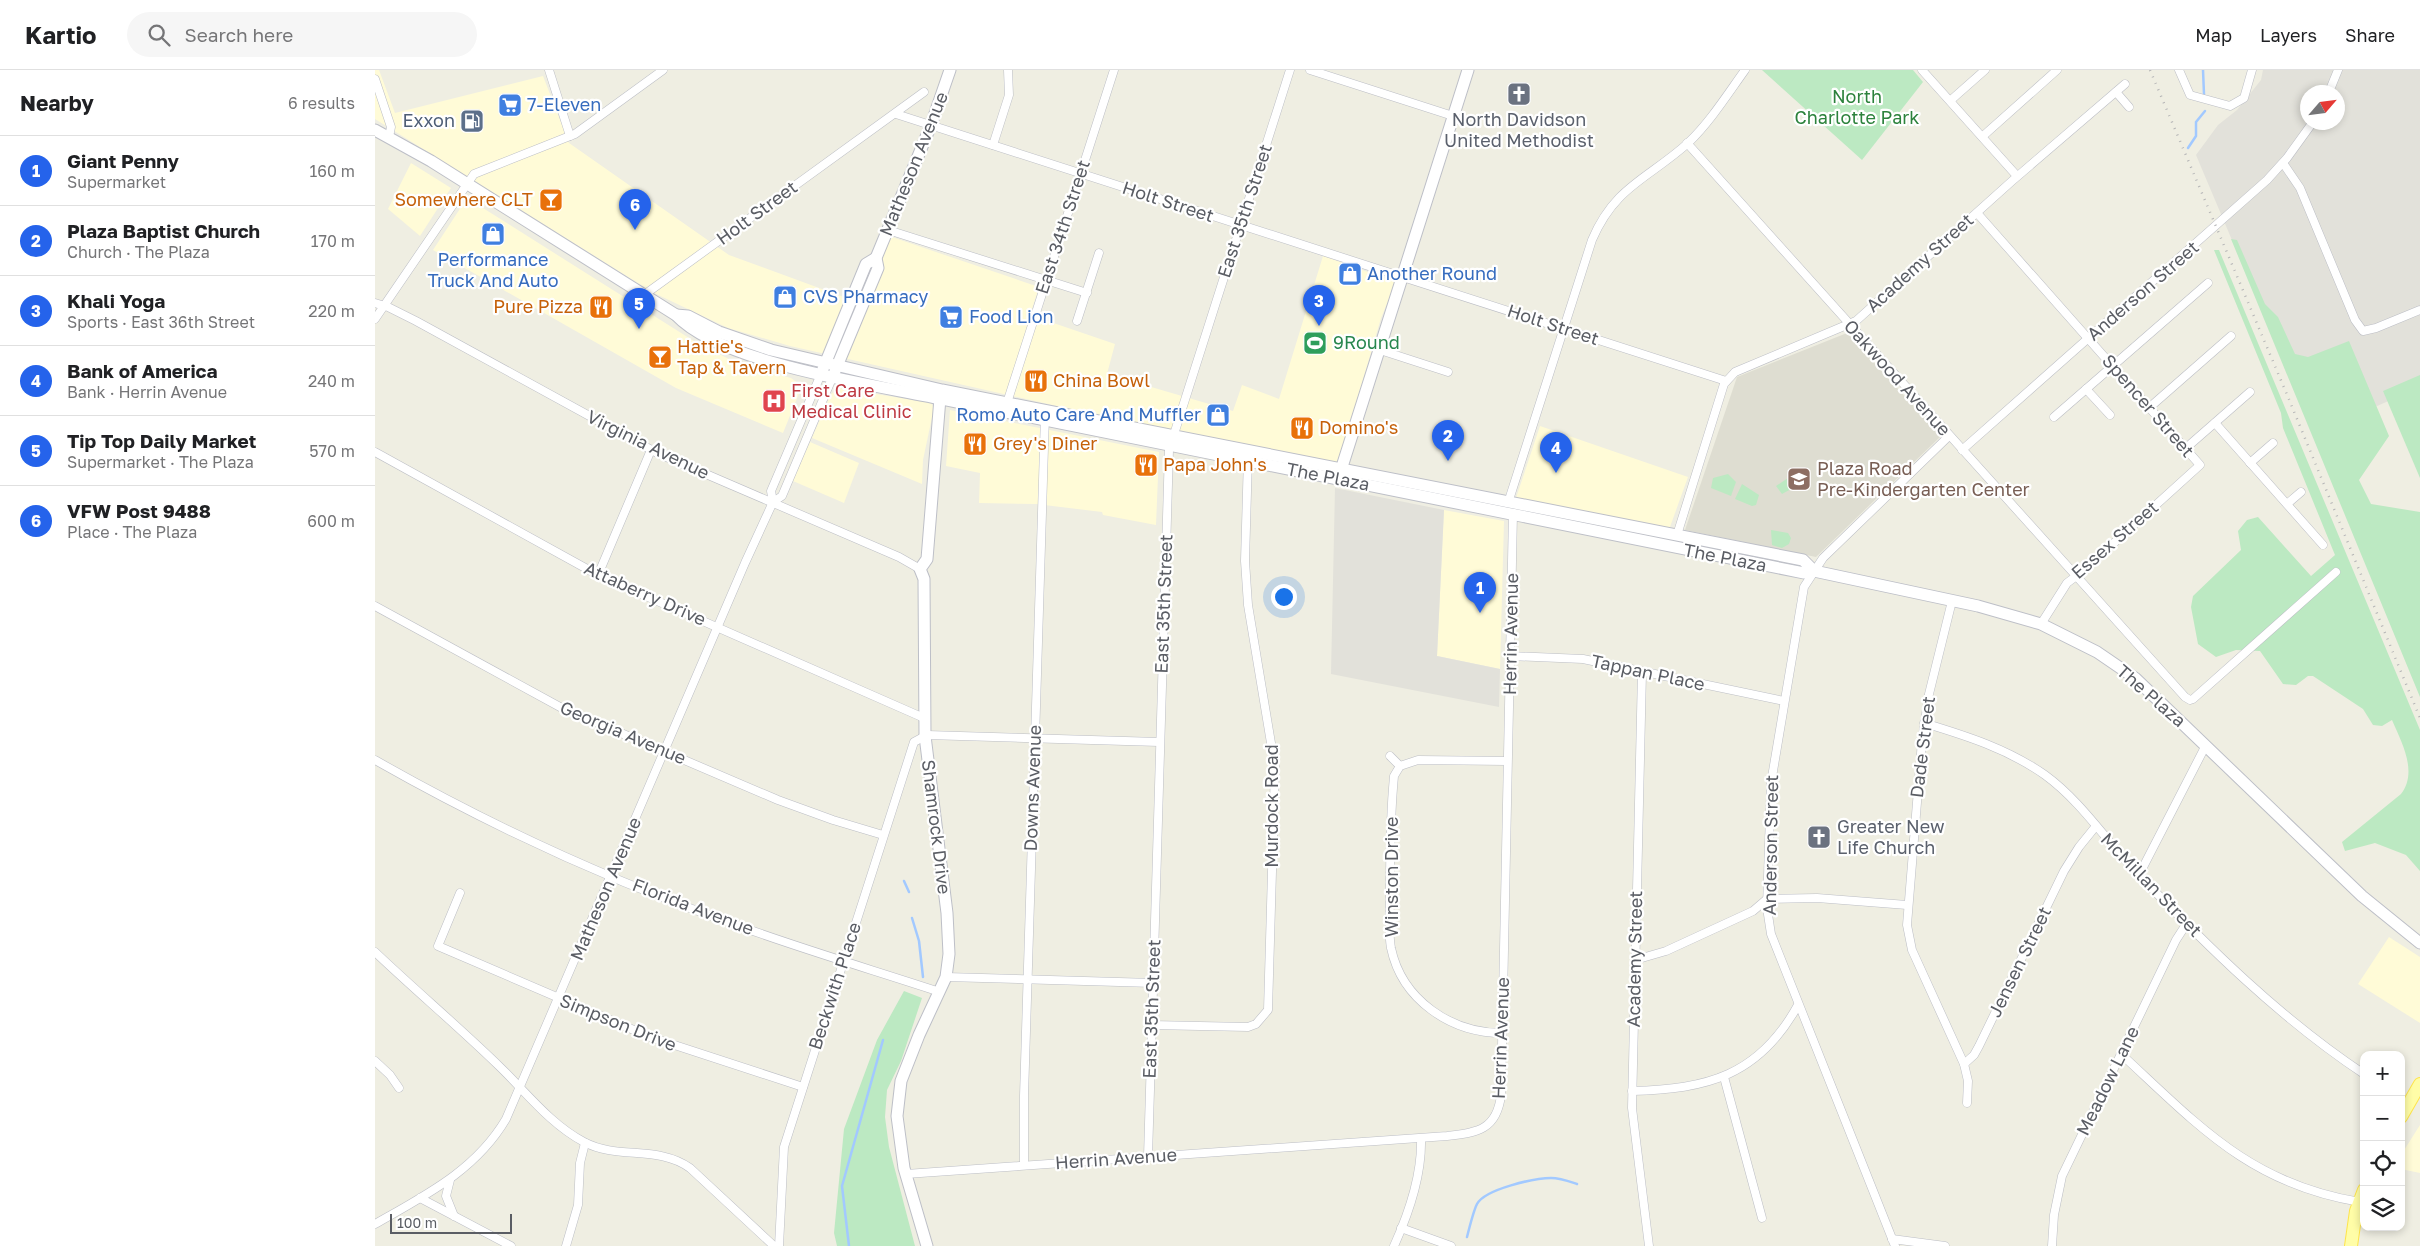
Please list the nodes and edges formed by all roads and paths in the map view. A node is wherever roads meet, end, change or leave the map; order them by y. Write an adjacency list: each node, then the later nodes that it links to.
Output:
1 (549, 70): 28 (street)
2 (663, 70): 28 (street)
3 (949, 70): 25 (main road, Matheson Avenue)
4 (1008, 70): 32 (street)
5 (1114, 70): 34 (street, East 34th Street)
6 (1290, 70): 38 (street, East 35th Street)
7 (1310, 70): 24 (street)
8 (1468, 70): 24 (main road)
9 (1745, 70): 31 (street, Herrin Avenue)
10 (1922, 70): 21 (street)
11 (1985, 70): 21 (street)
12 (2057, 70): 29 (street)
13 (2179, 70): 14 (street)
14 (2253, 70)
15 (2338, 70): 18 (street)
16 (375, 79): 30 (street)
17 (2125, 84): 20 (street, Academy Street)
18 (2332, 85)
19 (924, 92): 23 (street, Holt Street)
20 (2116, 92): 22 (street); 35 (street, Academy Street)
21 (1951, 100): 29 (street)
22 (2129, 108)
23 (896, 114): 25 (street, Holt Street); 46 (street, Holt Street)
24 (1453, 116): 42 (main road)
25 (931, 125): 32 (street, Holt Street); 39 (main road, Matheson Avenue)
26 (375, 130): 30 (main road, The Plaza)
27 (2307, 130): 33 (street, Anderson Street)
28 (570, 136): 36 (street)
29 (1983, 136): 35 (street)
30 (389, 137): 36 (main road, The Plaza)
31 (1687, 143): 51 (street, Oakwood Avenue); 52 (street, Herrin Avenue)
32 (993, 145): 34 (street, Holt Street)
33 (2283, 163): 48 (street); 54 (street, Anderson Street)
34 (1081, 174): 38 (street, Holt Street); 43 (street, East 34th Street)
35 (2017, 176): 37 (street, Academy Street)
36 (466, 183): 46 (main road, The Plaza); 47 (street)
37 (1977, 213): 51 (street, Academy Street); 54 (street, Spencer Street)
38 (1240, 225): 42 (street, Holt Street); 71 (street, East 35th Street)
39 (888, 230): 41 (main road, Matheson Avenue); 43 (street)
40 (1099, 253): 45 (street)
41 (876, 258): 57 (main road, Matheson Avenue); 58 (main road, Matheson Avenue)
42 (1403, 277): 52 (street, Holt Street); 55 (main road)
43 (1047, 280): 45 (street); 65 (street, East 34th Street)
44 (2208, 283): 56 (street)
45 (1087, 293): 50 (street)
46 (644, 296): 57 (main road, The Plaza)
47 (379, 304): 49 (street); 74 (street, Virginia Avenue)
48 (2420, 310)
49 (375, 319)
50 (1077, 321)
51 (1849, 325): 60 (street, Academy Street); 70 (street, Oakwood Avenue)
52 (1565, 329): 60 (street, Holt Street); 84 (street, Herrin Avenue)
53 (2231, 336): 64 (street)
54 (2089, 338): 56 (street, Spencer Street); 75 (street, Anderson Street)
55 (1379, 350): 59 (street); 80 (main road)
56 (2113, 365): 61 (street); 64 (street, Spencer Street)
57 (823, 368): 58 (main road, The Plaza); 82 (street, Matheson Avenue)
58 (835, 371): 63 (main road, The Plaza); 65 (main road, The Plaza); 82 (street, Matheson Avenue)
59 (1448, 372)
60 (1726, 381): 85 (street)
61 (2086, 389): 66 (street); 68 (street)
62 (2250, 392): 69 (street)
63 (940, 398): 65 (main road, The Plaza); 87 (main road, Shamrock Drive)
64 (2149, 407): 73 (street, Spencer Street)
65 (1006, 408): 67 (main road, The Plaza)
66 (2109, 415)
67 (1045, 416): 71 (main road, The Plaza); 102 (street, Downs Avenue)
68 (2054, 417)
69 (2215, 423): 73 (street); 78 (street)
70 (1949, 436): 75 (street, Oakwood Avenue); 88 (street, Anderson Street)
71 (1172, 441): 77 (main road, The Plaza); 103 (street, East 35th Street)
72 (2273, 443): 78 (street)
73 (2186, 448): 79 (street, Spencer Street)
74 (651, 450): 82 (street, Virginia Avenue); 90 (street)
75 (1962, 450): 91 (street, Oakwood Avenue)
76 (375, 452): 90 (street, Attaberry Drive)
77 (1248, 455): 80 (main road, The Plaza); 128 (street, Murdock Road)
78 (2250, 462): 83 (street)
79 (2200, 465): 91 (street, Essex Street)
80 (1340, 473): 84 (main road, The Plaza)
81 (2301, 492): 83 (street)
82 (773, 502): 87 (street, Virginia Avenue); 95 (street, Matheson Avenue)
83 (2287, 504): 86 (street)
84 (1511, 508): 85 (main road, The Plaza); 88 (main road, The Plaza); 96 (street, Herrin Avenue)
85 (1677, 535): 88 (main road, The Plaza)
86 (2323, 545)
87 (920, 569): 99 (main road, Shamrock Drive)
88 (1814, 570): 92 (main road, The Plaza); 98 (street, Anderson Street)
89 (2336, 572): 91 (street, Oakwood Avenue)
90 (598, 575): 95 (street, Attaberry Drive)
91 (2076, 576): 94 (street, Essex Street)
92 (1952, 601): 94 (main road, The Plaza); 100 (street, Dade Street)
93 (375, 606): 105 (street, Georgia Avenue)
94 (2041, 624): 104 (main road, The Plaza)
95 (718, 627): 99 (street, Attaberry Drive); 105 (street, Matheson Avenue)
96 (1510, 656): 97 (street, Tappan Place); 108 (street, Herrin Avenue)
97 (1642, 672): 98 (street, Tappan Place); 121 (street, Academy Street)
98 (1784, 702): 115 (street, Anderson Street)
99 (924, 718): 101 (main road, Shamrock Drive)
100 (1924, 724): 110 (street, McMillan Street); 116 (street, Dade Street)
101 (925, 736): 102 (street); 111 (street, Beckwith Place); 122 (main road, Shamrock Drive)
102 (1035, 739): 103 (street); 123 (street, Downs Avenue)
103 (1159, 742): 124 (street, East 35th Street)
104 (2206, 745): 113 (street); 118 (main road, The Plaza)
105 (665, 752): 111 (street, Georgia Avenue); 112 (street, Matheson Avenue)
106 (1390, 756): 109 (street)
107 (375, 760): 112 (street, Florida Avenue)
108 (1507, 761): 109 (street); 129 (street, Herrin Avenue)
109 (1400, 766): 129 (street, Winston Drive)
110 (2096, 826): 113 (street, McMillan Street); 132 (street, Jensen Street)
111 (883, 835): 120 (street, Beckwith Place)
112 (612, 875): 120 (street, Florida Avenue); 126 (street, Matheson Avenue)
113 (2139, 875): 117 (street, McMillan Street)
114 (460, 893): 126 (street, Simpson Drive)
115 (1767, 899): 116 (street); 121 (street); 127 (street, Anderson Street)
116 (1907, 904): 132 (street, Dade Street)
117 (2187, 923): 130 (street, Meadow Lane); 133 (street, McMillan Street)
118 (2420, 943)
119 (377, 958): 136 (street)
120 (843, 960): 125 (street, Florida Avenue); 137 (street, Beckwith Place)
121 (1635, 960): 139 (street, Academy Street)
122 (946, 977): 123 (street); 125 (main road, Shamrock Drive)
123 (1028, 979): 124 (street); 145 (street, Downs Avenue)
124 (1153, 983): 128 (street, East 35th Street)
125 (940, 992): 146 (main road, Shamrock Drive)
126 (559, 1000): 136 (street, Matheson Avenue); 137 (street, Simpson Drive)
127 (1798, 1005): 134 (street); 155 (street, Anderson Street)
128 (1151, 1025): 144 (street, East 35th Street)
129 (1502, 1033): 142 (street, Herrin Avenue)
130 (2121, 1054): 148 (street); 165 (street, Meadow Lane)
131 (375, 1061): 138 (street)
132 (1964, 1064): 141 (street)
133 (2360, 1071)
134 (1724, 1077): 139 (street); 152 (street)
135 (2420, 1084): 140 (main road)
136 (522, 1087): 143 (street); 147 (street, Matheson Avenue)
137 (803, 1087): 159 (street, Beckwith Place)
138 (399, 1088)
139 (1632, 1091): 163 (street, Academy Street)
140 (2405, 1100)
141 (1967, 1103)
142 (1421, 1138): 144 (street, Herrin Avenue); 154 (street)
143 (585, 1143): 157 (street); 158 (street)
144 (1148, 1157): 145 (street, Herrin Avenue)
145 (1024, 1165): 146 (street, Herrin Avenue)
146 (906, 1174): 160 (main road, Shamrock Drive)
147 (450, 1180): 149 (street, Matheson Avenue); 151 (street)
148 (2360, 1196)
149 (421, 1198): 151 (street); 153 (street, Matheson Avenue)
150 (2360, 1205): 166 (main road)
151 (454, 1216): 156 (street)
152 (1762, 1218)
153 (375, 1224)
154 (1401, 1228): 161 (street); 162 (street)
155 (1894, 1243): 164 (street, Anderson Street)
156 (511, 1246)
157 (567, 1246)
158 (774, 1246)
159 (779, 1246)
160 (927, 1246)
161 (1393, 1246)
162 (1449, 1246)
163 (1649, 1246)
164 (1945, 1246)
165 (2053, 1246)
166 (2351, 1246)

